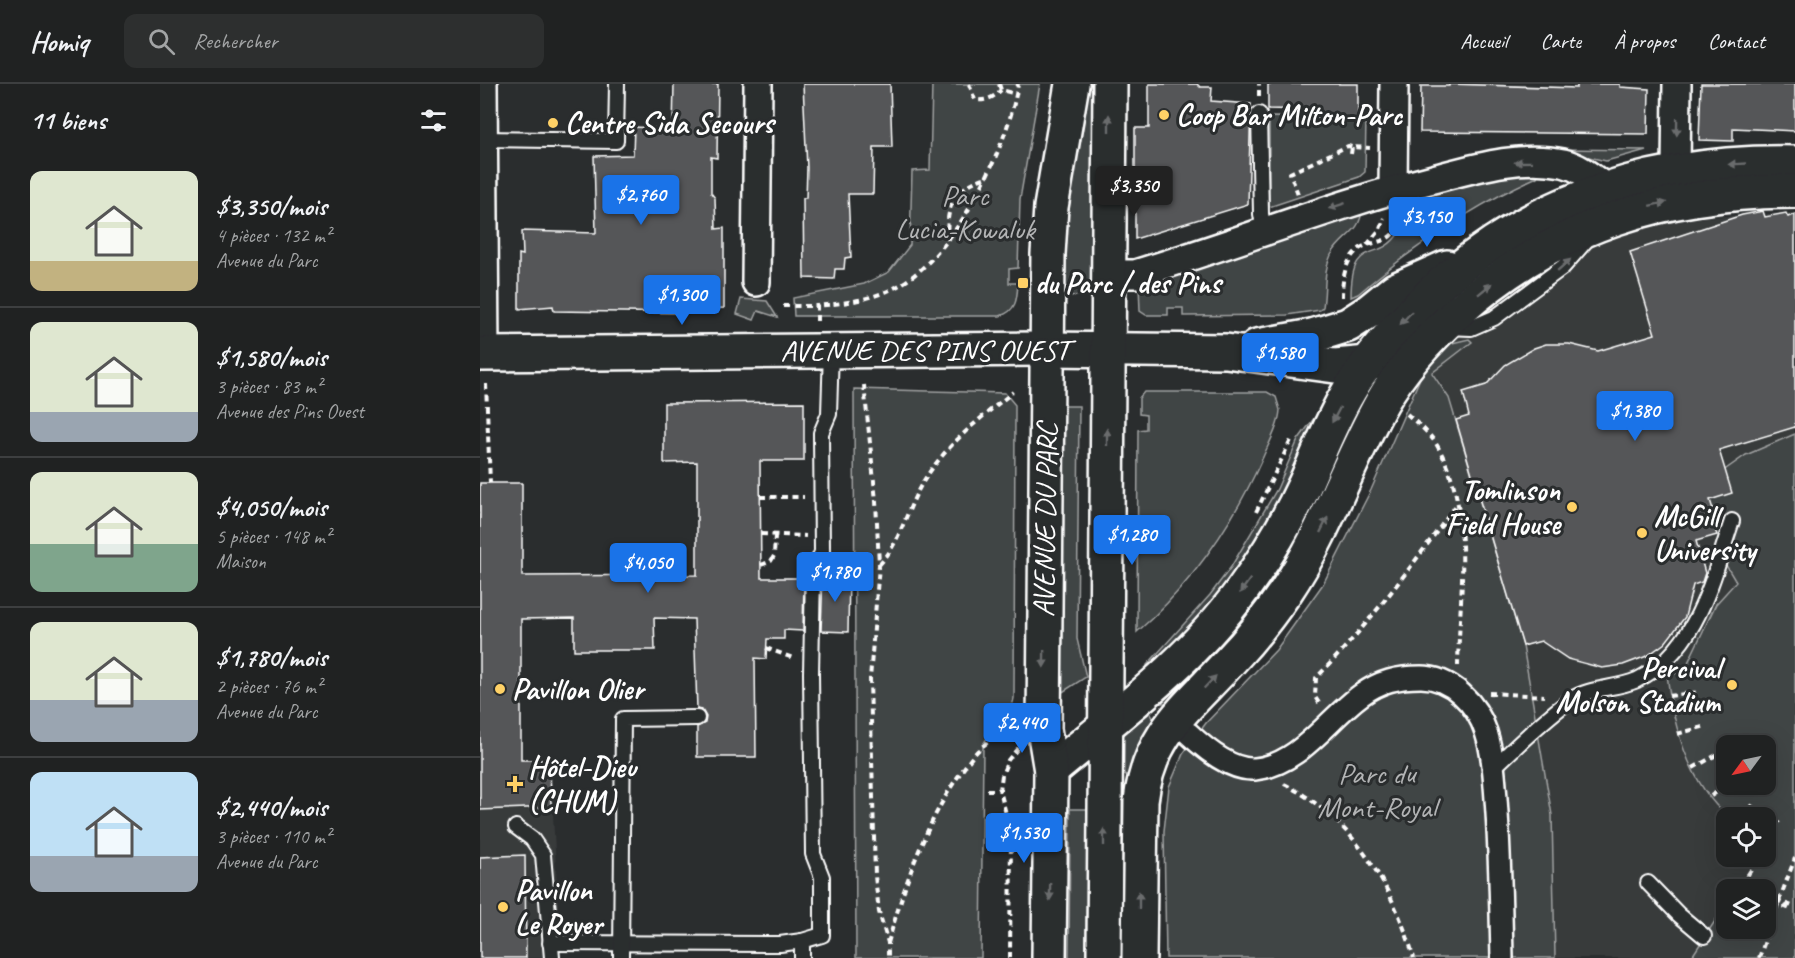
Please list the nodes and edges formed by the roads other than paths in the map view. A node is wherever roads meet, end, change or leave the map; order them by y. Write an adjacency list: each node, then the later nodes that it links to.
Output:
1 (483, 84): 8 (street)
2 (617, 84): 10 (lane)
3 (758, 84): 19 (street)
4 (1072, 84): 21 (main road, AVENUE DU PARC)
5 (1110, 84): 18 (main road, AVENUE DU PARC, one-way to 5)
6 (1394, 84): 15 (street)
7 (1677, 84): 12 (street, one-way to 12)
8 (482, 111): 10 (street)
9 (1259, 114): 16 (lane)
10 (483, 139): 25 (street)
11 (1795, 163): 12 (main road, AVENUE DES PINS OUEST, one-way to 12)
12 (1676, 170): 13 (main road, AVENUE DES PINS OUEST)
13 (1606, 188): 15 (street, one-way to 15); 17 (main road, AVENUE DES PINS OUEST)
14 (1795, 191): 24 (main road, one-way to 14)
15 (1396, 198): 16 (street, one-way to 16)
16 (1264, 231): 18 (street)
17 (1481, 252): 23 (main road, AVENUE DES PINS OUEST); 26 (main road, AVENUE DES PINS OUEST, one-way to 26)
18 (1109, 274): 22 (main road, AVENUE DU PARC)
19 (756, 282)
20 (824, 336): 21 (main road, AVENUE DES PINS OUEST); 25 (main road, AVENUE DES PINS OUEST); 36 (lane)
21 (1047, 349): 22 (main road, AVENUE DES PINS OUEST); 32 (main road, AVENUE DU PARC, one-way to 32)
22 (1108, 350): 23 (main road, AVENUE DES PINS OUEST); 29 (main road, AVENUE DU PARC, one-way to 22)
23 (1226, 351): 26 (main road, AVENUE DES PINS OUEST)
24 (1412, 358): 26 (main road, AVENUE DES PINS OUEST); 30 (main road, one-way to 24)
25 (484, 364)
26 (1366, 364): 29 (main road, AVENUE DES PINS OUEST, one-way to 29)
27 (1732, 521): 31 (lane)
28 (697, 718): 38 (lane)
29 (1106, 725): 32 (main road, AVENUE DES PINS OUEST); 43 (main road, AVENUE DU PARC, one-way to 29)
30 (1181, 726): 31 (street); 44 (main road, one-way to 30)
31 (1493, 768): 45 (street)
32 (1051, 771): 42 (main road, AVENUE DU PARC, one-way to 42)
33 (516, 827): 37 (lane)
34 (1648, 883): 35 (lane)
35 (1704, 936)
36 (802, 941): 38 (lane); 41 (lane)
37 (550, 943): 38 (lane); 39 (lane)
38 (621, 943): 40 (lane)
39 (552, 958)
40 (621, 958)
41 (802, 958)
42 (1049, 958)
43 (1104, 958)
44 (1139, 958)
45 (1502, 958)

